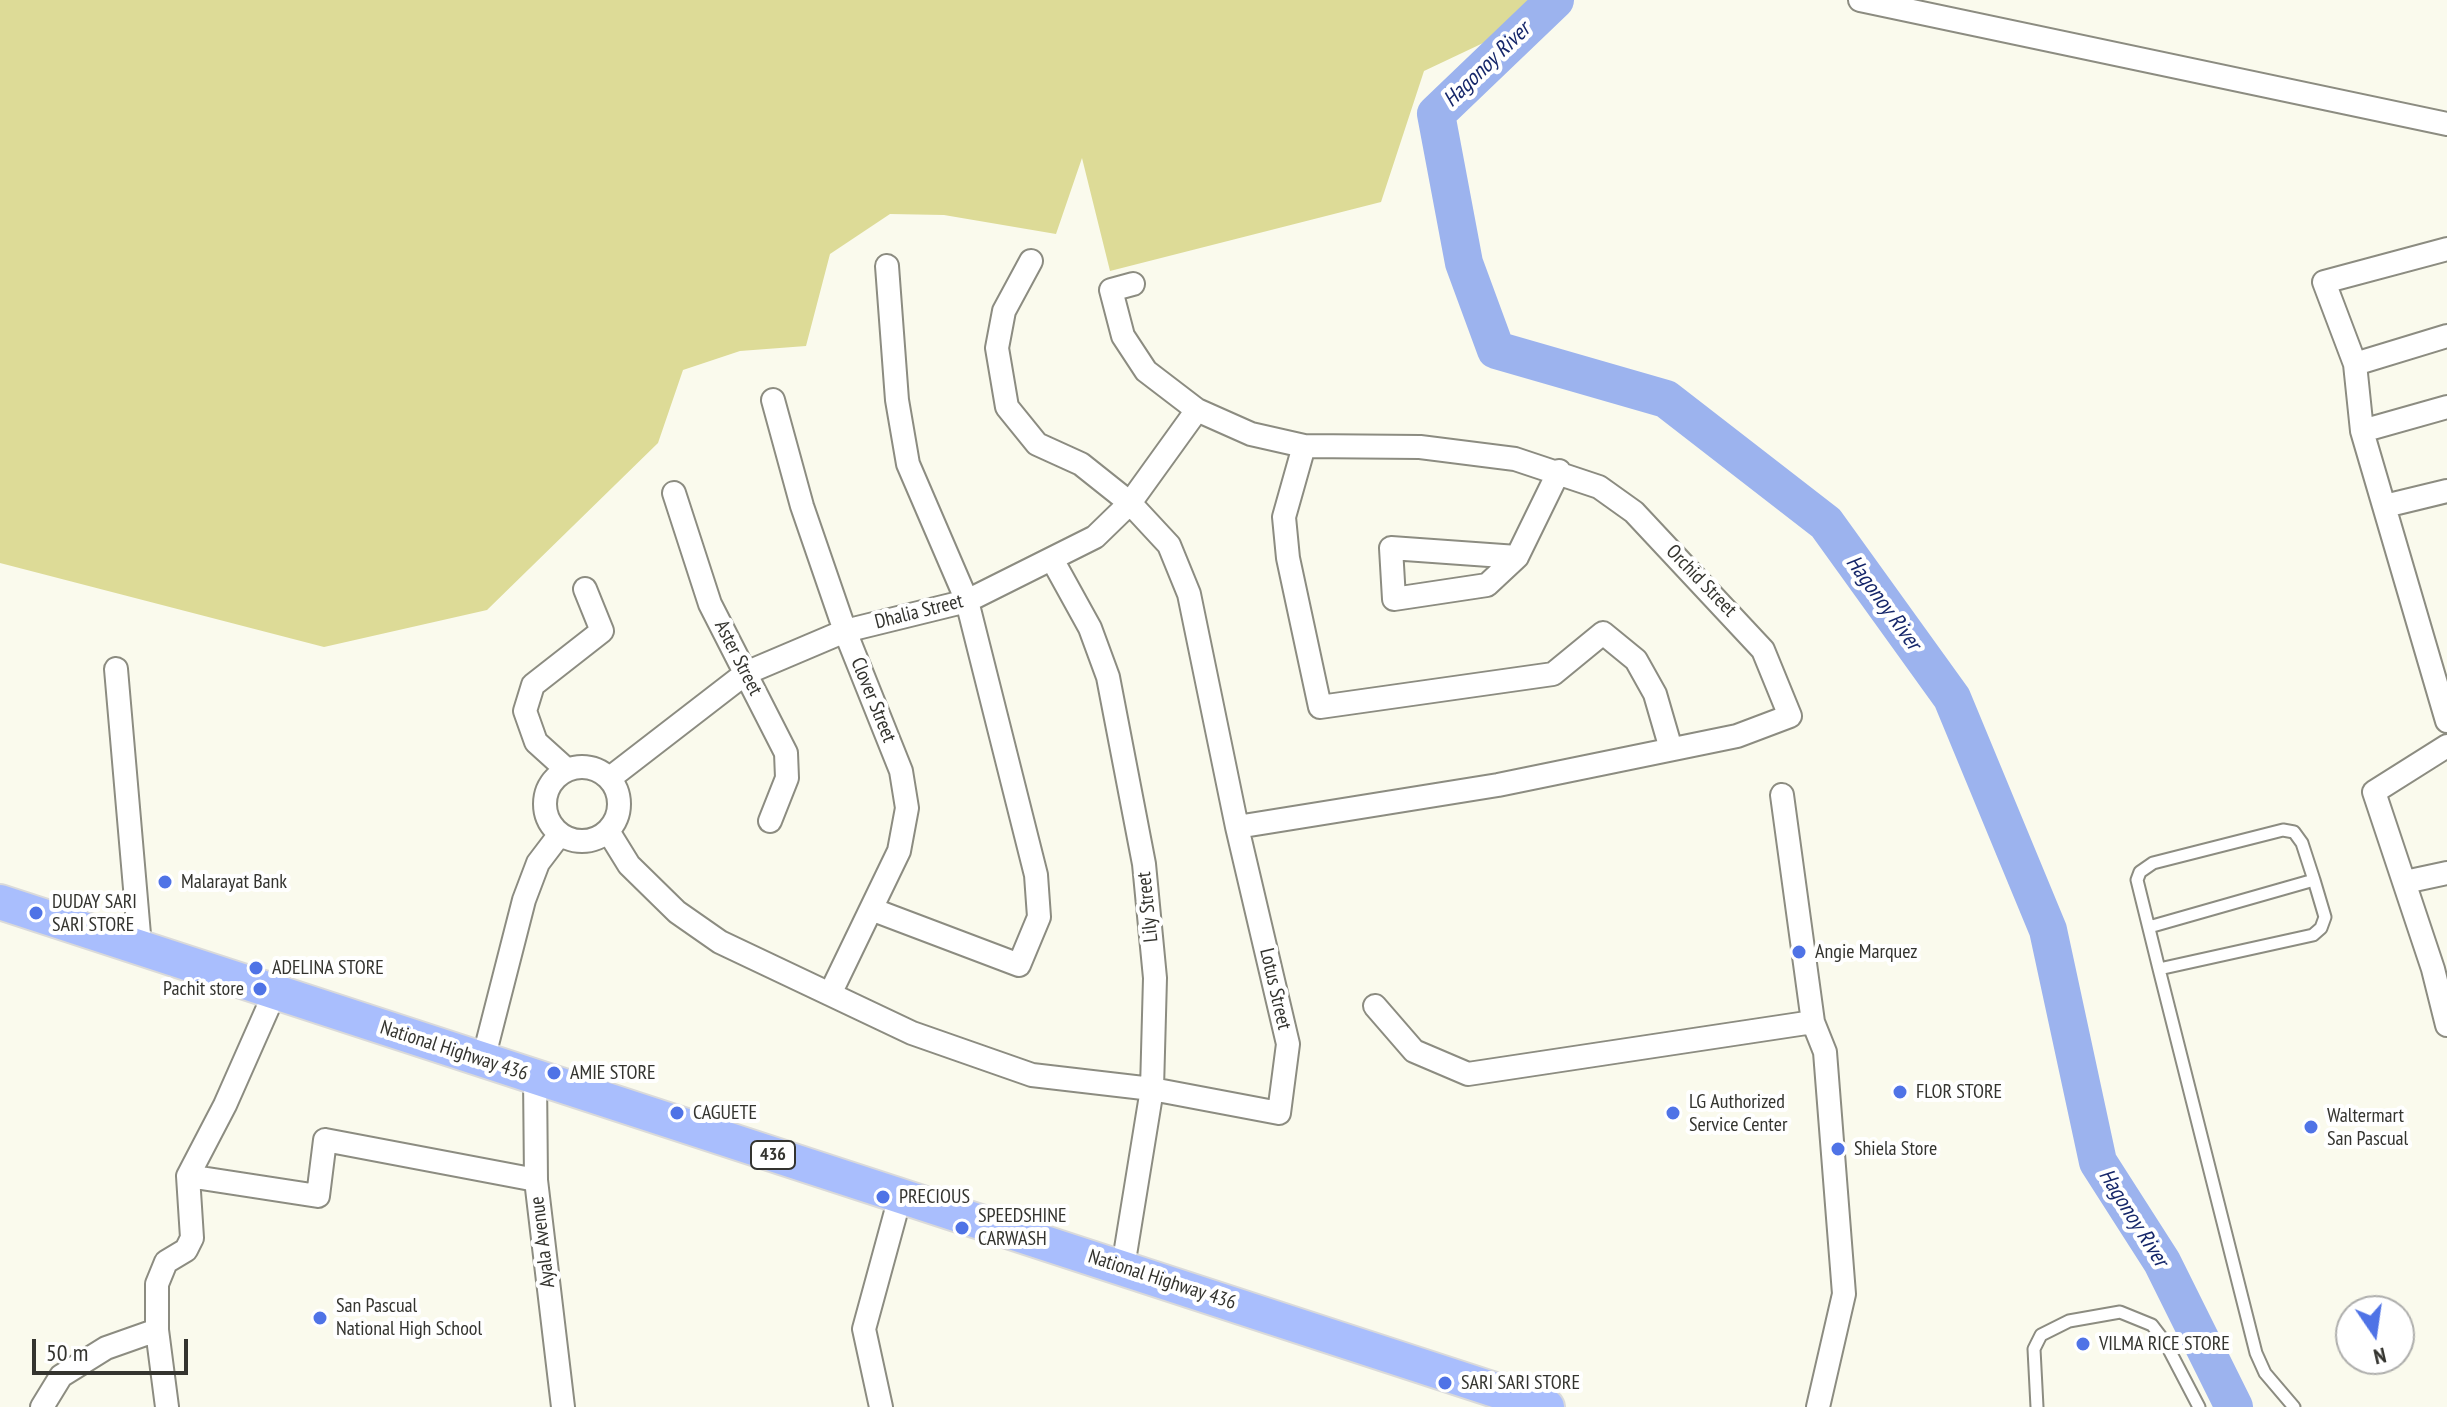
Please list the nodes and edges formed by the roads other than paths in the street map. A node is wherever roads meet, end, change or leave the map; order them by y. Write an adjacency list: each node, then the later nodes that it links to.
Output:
1 (1860, 0): 2 (street)
2 (2447, 124)
3 (2447, 249): 8 (street)
4 (1031, 261): 17 (street, Lotus Street)
5 (887, 266): 22 (street)
6 (1133, 284): 11 (street, Orchid Street)
7 (2447, 336): 8 (street)
8 (2355, 364): 12 (street)
9 (773, 400): 23 (street, Clover Street)
10 (2447, 407): 12 (street)
11 (1197, 410): 13 (street, Orchid Street); 17 (street, Dhalia Street)
12 (2362, 431): 18 (street)
13 (1304, 446): 14 (street, Orchid Street); 29 (street)
14 (1559, 471): 19 (street); 29 (street, Orchid Street)
15 (2447, 491): 18 (street)
16 (674, 493): 26 (street, Aster Street)
17 (1130, 503): 20 (street, Dhalia Street); 34 (street, Lotus Street)
18 (2385, 506): 24 (street)
19 (1517, 557): 19 (street)
20 (1053, 561): 22 (street, Dhalia Street); 53 (street, Lily Street)
21 (585, 589): 30 (street)
22 (967, 601): 23 (street, Dhalia Street); 41 (street)
23 (845, 631): 26 (street, Dhalia Street); 41 (street, Clover Street)
24 (2437, 646): 27 (street)
25 (116, 669): 43 (street)
26 (746, 673): 31 (street, Dhalia Street); 33 (street, Aster Street)
27 (2447, 721)
28 (2447, 746): 39 (street)
29 (1671, 749): 34 (street, Orchid Street)
30 (567, 770): 31 (street); 36 (street)
31 (610, 778): 35 (street)
32 (1782, 795): 49 (street)
33 (770, 821)
34 (1237, 827): 53 (street, Lotus Street)
35 (608, 831): 36 (street); 47 (street, Lotus Street)
36 (560, 834): 51 (street)
37 (2447, 873): 39 (street)
38 (2314, 880): 42 (lane); 42 (lane); 45 (lane)
39 (2405, 882): 44 (street)
40 (0, 902): 43 (main road, National Highway 436 / 436)
41 (871, 909): 47 (street, Clover Street)
42 (2149, 927): 45 (lane)
43 (140, 946): 46 (main road, National Highway 436 / 436)
44 (2440, 968): 50 (street)
45 (2159, 969): 67 (lane)
46 (275, 992): 51 (main road, National Highway 436 / 436); 54 (street)
47 (830, 994): 53 (street, Lotus Street)
48 (1375, 1006): 49 (street)
49 (1813, 1022): 64 (street)
50 (2447, 1025)
51 (483, 1060): 52 (main road, National Highway 436 / 436)
52 (535, 1077): 55 (street, Ayala Avenue); 56 (main road, National Highway 436 / 436)
53 (1152, 1089): 57 (street, Lily Street)
54 (188, 1176): 55 (street); 58 (street)
55 (536, 1180): 62 (street, Ayala Avenue)
56 (900, 1197): 57 (main road, National Highway 436 / 436); 63 (street)
57 (1123, 1267): 59 (main road, National Highway 436 / 436)
58 (157, 1330): 60 (street); 61 (street)
59 (1528, 1404)
60 (42, 1407)
61 (167, 1407)
62 (563, 1407)
63 (881, 1407)
64 (1818, 1407)
65 (2037, 1407): 66 (lane)
66 (2199, 1407)
67 (2294, 1407)

